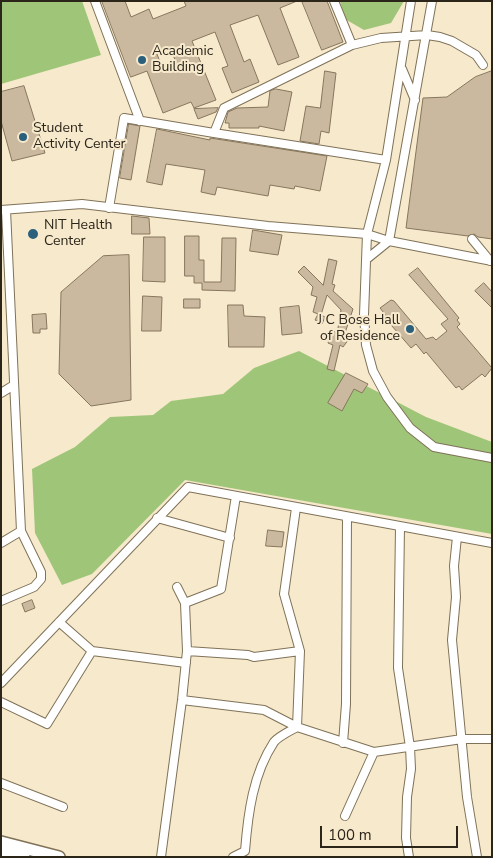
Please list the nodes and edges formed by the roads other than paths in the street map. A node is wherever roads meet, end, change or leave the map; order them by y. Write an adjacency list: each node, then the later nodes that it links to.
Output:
1 (95, 1): 11 (street)
2 (334, 1): 7 (street)
3 (411, 1): 6 (street)
4 (432, 1): 5 (street)
5 (427, 35): 6 (street); 8 (street); 10 (street)
6 (407, 37): 7 (street); 9 (street)
7 (352, 45): 12 (street)
8 (483, 66)
9 (402, 68): 10 (street); 13 (street)
10 (415, 102): 18 (street)
11 (140, 121): 12 (street); 14 (street)
12 (214, 133): 13 (street)
13 (386, 160): 16 (street)
14 (109, 208): 15 (street); 16 (street)
15 (4, 210): 19 (street)
16 (367, 234): 18 (street); 20 (street)
17 (472, 239): 21 (street)
18 (389, 241): 20 (street); 21 (street)
19 (4, 243): 22 (street)
20 (368, 258): 24 (street)
21 (491, 261)
22 (14, 385): 23 (street); 30 (street)
23 (1, 393)
24 (492, 458)
25 (236, 496): 26 (street); 28 (street); 32 (street)
26 (296, 508): 27 (street); 41 (street)
27 (347, 517): 29 (street); 49 (street)
28 (157, 518): 32 (street); 38 (street)
29 (400, 527): 31 (street); 50 (street)
30 (21, 531): 33 (street); 36 (street)
31 (457, 537): 34 (street); 48 (street)
32 (230, 538): 37 (street)
33 (1, 543)
34 (492, 543)
35 (177, 587): 37 (street)
36 (1, 601)
37 (185, 603): 40 (street)
38 (59, 622): 39 (street); 43 (street)
39 (92, 651): 42 (street); 45 (street)
40 (187, 651): 41 (street); 42 (street)
41 (300, 651): 46 (street)
42 (186, 664): 44 (street)
43 (1, 683)
44 (182, 700): 46 (street); 60 (street)
45 (1, 702)
46 (297, 726): 49 (street); 61 (street)
47 (492, 738): 48 (street)
48 (462, 739): 50 (street); 64 (street)
49 (343, 743): 51 (street)
50 (410, 747): 51 (street); 56 (street)
51 (374, 752): 54 (street)
52 (1, 783): 53 (street)
53 (63, 807)
54 (345, 816)
55 (1, 842): 59 (street)
56 (408, 848): 62 (street); 63 (street)
57 (1, 851): 58 (street)
58 (24, 857)
59 (59, 857)
60 (161, 857)
61 (233, 857)
62 (409, 857)
63 (415, 857)
64 (477, 857)

